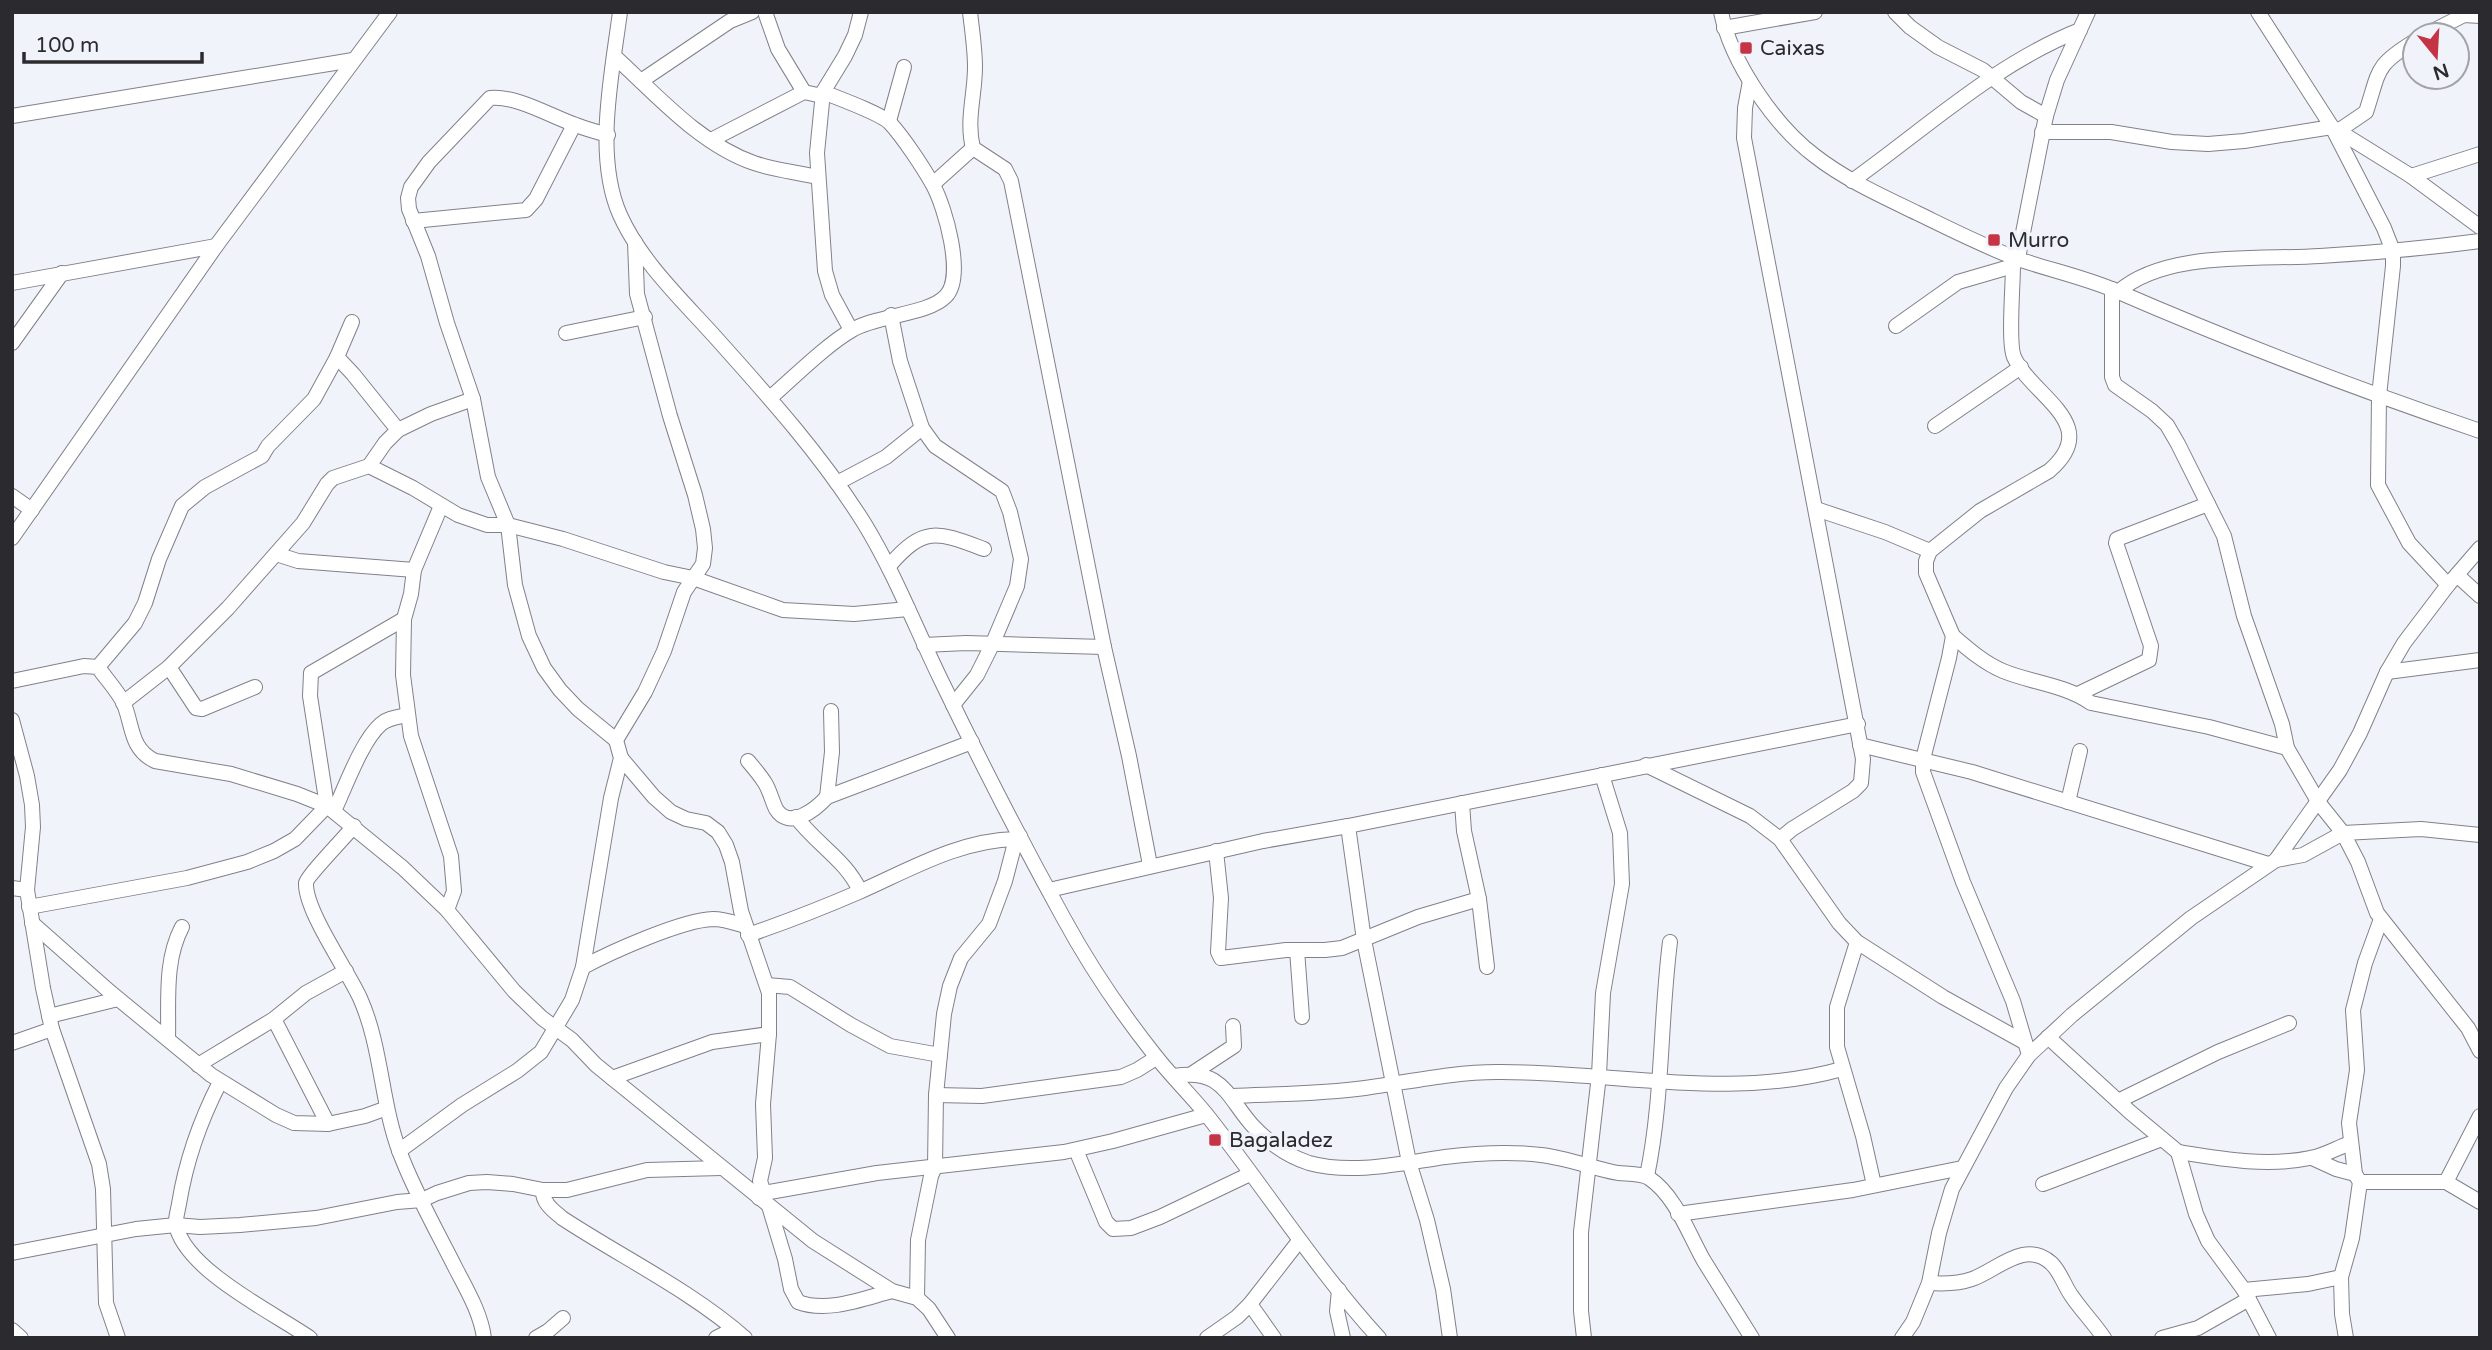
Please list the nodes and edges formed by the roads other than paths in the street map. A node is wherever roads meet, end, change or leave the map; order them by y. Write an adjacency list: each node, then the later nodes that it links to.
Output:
1 (390, 12): 18 (street)
2 (620, 12): 17 (street)
3 (752, 12): 22 (street)
4 (765, 12): 23 (street)
5 (861, 12): 24 (street)
6 (970, 12): 33 (street)
7 (1721, 12): 14 (street)
8 (1815, 12): 14 (street)
9 (1895, 12): 20 (street)
10 (2088, 12): 15 (street)
11 (2258, 12): 29 (street)
12 (2480, 16): 13 (street)
13 (2452, 21)
14 (1724, 28): 21 (street)
15 (2080, 30): 20 (street); 26 (street)
16 (2401, 50): 29 (street)
17 (614, 57): 22 (street); 31 (street)
18 (353, 60): 25 (street); 43 (street)
19 (904, 67): 27 (street)
20 (1993, 78): 26 (street); 37 (street)
21 (1750, 81): 37 (street); 70 (street)
22 (642, 82): 32 (street)
23 (804, 92): 24 (street); 32 (street)
24 (823, 94): 27 (street); 36 (street)
25 (12, 116)
26 (2046, 116): 30 (street)
27 (889, 121): 38 (street)
28 (574, 125): 31 (street); 39 (street); 39 (street)
29 (2335, 129): 30 (street); 35 (street); 44 (street)
30 (2042, 132): 45 (street)
31 (608, 135): 42 (street)
32 (711, 140): 36 (street)
33 (973, 148): 38 (street); 88 (street)
34 (2480, 154): 35 (street)
35 (2411, 176): 40 (street)
36 (817, 177): 53 (street)
37 (1852, 181): 45 (street)
38 (933, 184): 49 (street)
39 (413, 221): 60 (street)
40 (2480, 227)
41 (2480, 241): 44 (street)
42 (635, 242): 50 (street); 59 (street)
43 (216, 246): 46 (street); 71 (street)
44 (2393, 251): 48 (street); 58 (street)
45 (2015, 262): 48 (street); 52 (street); 57 (street)
46 (62, 274): 47 (street); 55 (street)
47 (12, 283)
48 (2115, 291): 58 (street); 68 (street)
49 (891, 315): 53 (street); 62 (street)
50 (645, 317): 54 (street); 80 (street)
51 (352, 322): 56 (street)
52 (1896, 326)
53 (851, 330): 59 (street)
54 (566, 333)
55 (12, 343)
56 (337, 357): 63 (street); 90 (street)
57 (2021, 368): 61 (street); 76 (street)
58 (2379, 396): 64 (street); 81 (street)
59 (770, 398): 66 (street)
60 (473, 399): 63 (street); 72 (street)
61 (1935, 426)
62 (922, 428): 66 (street); 87 (street)
63 (398, 430): 65 (street)
64 (2480, 431)
65 (369, 466): 69 (street); 77 (street)
66 (837, 483): 78 (street)
67 (12, 496): 71 (street)
68 (2208, 504): 95 (street); 105 (street)
69 (441, 506): 72 (street); 79 (street)
70 (1816, 509): 76 (street); 101 (street)
71 (32, 510): 73 (street)
72 (508, 525): 80 (street); 102 (street)
73 (12, 538)
74 (2480, 548): 81 (street)
75 (984, 549): 78 (street)
76 (1930, 551): 85 (street)
77 (276, 554): 79 (street); 91 (street)
78 (889, 566): 83 (street)
79 (414, 570): 84 (street)
80 (693, 578): 83 (street); 102 (street)
81 (2452, 580): 82 (street); 92 (street)
82 (2480, 596)
83 (908, 609): 86 (street)
84 (404, 619): 99 (street); 116 (street)
85 (1952, 636): 95 (street); 108 (street)
86 (924, 645): 87 (street); 97 (street)
87 (992, 645): 88 (street); 97 (street)
88 (1104, 646): 126 (street)
89 (2480, 660): 92 (street)
90 (98, 667): 93 (street); 96 (street)
91 (169, 667): 94 (street); 96 (street)
92 (2387, 672): 115 (street)
93 (12, 681)
94 (255, 687)
95 (2078, 694): 105 (street)
96 (123, 703): 116 (street)
97 (953, 705): 103 (street)
98 (831, 711): 112 (street)
99 (407, 715): 116 (street); 132 (street)
100 (12, 720): 127 (street)
101 (1858, 723): 104 (street); 110 (street)
102 (616, 740): 107 (street)
103 (972, 742): 112 (street); 122 (street)
104 (1860, 745): 108 (street); 123 (street)
105 (2287, 748): 115 (street)
106 (2080, 751): 113 (street)
107 (621, 758): 136 (street); 141 (street)
108 (1923, 759): 113 (street); 157 (street)
109 (748, 761): 117 (street)
110 (1646, 765): 111 (street); 123 (street)
111 (1602, 775): 114 (street); 164 (street)
112 (827, 797): 117 (street)
113 (2068, 802): 125 (street)
114 (1462, 803): 119 (street); 130 (street)
115 (2319, 803): 120 (street); 125 (street)
116 (331, 808): 118 (street); 131 (street)
117 (796, 817): 129 (street)
118 (354, 826): 132 (street); 143 (street)
119 (1348, 826): 124 (street); 137 (street)
120 (2343, 833): 121 (street); 125 (street); 133 (street)
121 (2480, 835)
122 (1018, 838): 128 (street); 129 (street); 159 (street)
123 (1780, 839): 139 (street)
124 (1216, 851): 126 (street); 140 (street)
125 (2272, 862): 154 (street)
126 (1150, 865): 128 (street)
127 (20, 889): 131 (street)
128 (1049, 890): 160 (street)
129 (860, 891): 136 (street)
130 (1479, 899): 137 (street); 142 (street)
131 (29, 907): 134 (street)
132 (447, 910): 152 (street)
133 (2381, 919): 151 (street); 178 (street)
134 (32, 922): 145 (street); 148 (street)
135 (182, 928): 155 (street)
136 (747, 931): 141 (street); 144 (street)
137 (1364, 940): 140 (street); 169 (street)
138 (1671, 942): 168 (street)
139 (1857, 942): 157 (street); 162 (street)
140 (1297, 950): 146 (street)
141 (583, 967): 152 (street)
142 (1487, 967)
143 (346, 971): 147 (street); 173 (street)
144 (767, 985): 153 (street); 159 (street)
145 (118, 999): 148 (street); 155 (street)
146 (1302, 1017)
147 (274, 1019): 161 (street); 176 (street)
148 (50, 1023): 156 (street); 200 (street)
149 (2289, 1023): 172 (street)
150 (1233, 1026): 163 (street)
151 (2474, 1026): 158 (street)
152 (555, 1027): 166 (street); 180 (street)
153 (769, 1034): 166 (street); 195 (street)
154 (2048, 1037): 157 (street); 172 (street)
155 (168, 1039): 161 (street)
156 (12, 1043)
157 (2027, 1048): 187 (street)
158 (2480, 1051)
159 (940, 1055): 170 (street)
160 (1156, 1058): 165 (street); 170 (street)
161 (198, 1065): 167 (street)
162 (1842, 1069): 168 (street); 193 (street)
163 (1193, 1073): 165 (street); 171 (street)
164 (1599, 1075): 168 (street); 169 (street); 184 (street)
165 (1174, 1076): 174 (street)
166 (612, 1078): 186 (street)
167 (220, 1082): 176 (street); 199 (street)
168 (1660, 1082): 189 (street)
169 (1394, 1084): 171 (street); 183 (street)
170 (936, 1096): 185 (street)
171 (1232, 1096): 183 (street)
172 (2118, 1101): 177 (street)
173 (387, 1108): 176 (street); 180 (street)
174 (1206, 1115): 179 (street); 188 (street)
175 (2480, 1116): 191 (street)
176 (328, 1124)
177 (2162, 1139): 181 (street); 192 (street)
178 (2351, 1143): 182 (street); 190 (street)
179 (1076, 1150): 185 (street); 188 (street)
180 (399, 1151): 196 (street)
181 (2178, 1152): 182 (street); 207 (street)
182 (2312, 1158): 190 (street)
183 (1409, 1162): 184 (street); 224 (street)
184 (1590, 1166): 189 (street); 225 (street)
185 (935, 1167): 195 (street); 208 (street)
186 (721, 1168): 194 (street); 195 (street)
187 (1962, 1168): 193 (street); 204 (street)
188 (1250, 1174): 201 (street)
189 (1647, 1177): 198 (street)
190 (2358, 1178): 191 (street); 203 (street)
191 (2446, 1182): 197 (street)
192 (2043, 1184)
193 (1874, 1185): 198 (street)
194 (543, 1191): 196 (street); 212 (street)
195 (764, 1199): 206 (street); 206 (street)
196 (422, 1200): 199 (street); 216 (street)
197 (2480, 1202)
198 (1678, 1214): 226 (street)
199 (176, 1225): 200 (street); 215 (street)
200 (103, 1236): 202 (street); 214 (street)
201 (1299, 1241): 205 (street); 209 (street)
202 (12, 1253)
203 (2340, 1277): 207 (street); 231 (street)
204 (1929, 1283): 227 (street); 228 (street)
205 (1339, 1290): 222 (street); 223 (street)
206 (892, 1291): 208 (street)
207 (2247, 1294): 229 (street); 230 (street)
208 (917, 1298): 219 (street)
209 (1250, 1304): 220 (street); 221 (street)
210 (563, 1318): 217 (street)
211 (12, 1330): 213 (street)
212 (740, 1334): 218 (street)
213 (21, 1338)
214 (118, 1338)
215 (310, 1338)
216 (484, 1338)
217 (536, 1338)
218 (716, 1338)
219 (948, 1338)
220 (1208, 1338)
221 (1274, 1338)
222 (1343, 1338)
223 (1379, 1338)
224 (1450, 1338)
225 (1584, 1338)
226 (1752, 1338)
227 (1902, 1338)
228 (2104, 1338)
229 (2162, 1338)
230 (2269, 1338)
231 (2346, 1338)

